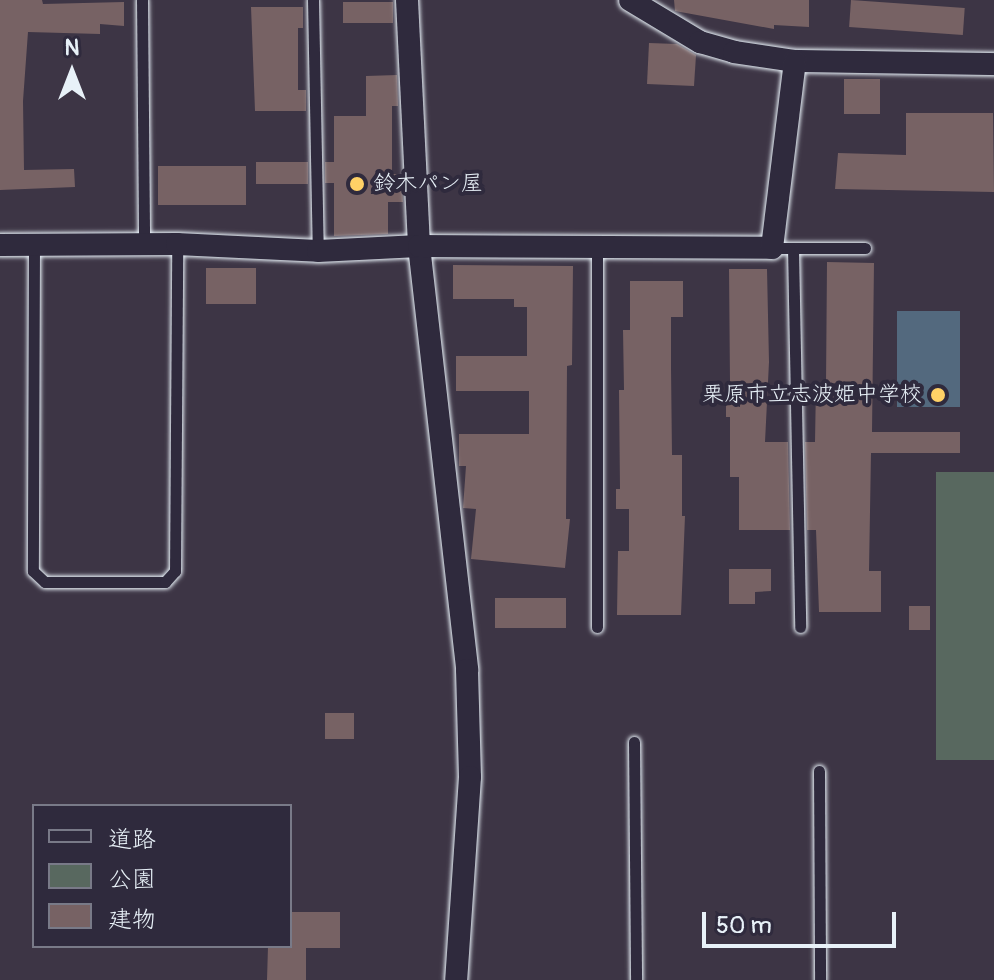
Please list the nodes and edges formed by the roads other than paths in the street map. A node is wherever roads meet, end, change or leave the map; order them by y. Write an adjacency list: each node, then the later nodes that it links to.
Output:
1 (142, 0): 10 (lane)
2 (313, 0): 15 (lane)
3 (407, 0): 11 (street)
4 (630, 0): 5 (street)
5 (795, 61): 6 (street); 13 (street)
6 (994, 64)
7 (177, 244): 9 (lane); 10 (street); 15 (street)
8 (0, 245): 9 (street)
9 (34, 245): 10 (street)
10 (144, 245)
11 (419, 246): 12 (street); 15 (street); 20 (street)
12 (597, 248): 13 (street); 16 (lane)
13 (782, 248): 14 (lane); 17 (lane)
14 (865, 248)
15 (318, 251)
16 (597, 627)
17 (800, 627)
18 (634, 742): 21 (lane)
19 (819, 771): 22 (lane)
20 (456, 980)
21 (636, 980)
22 (820, 980)

